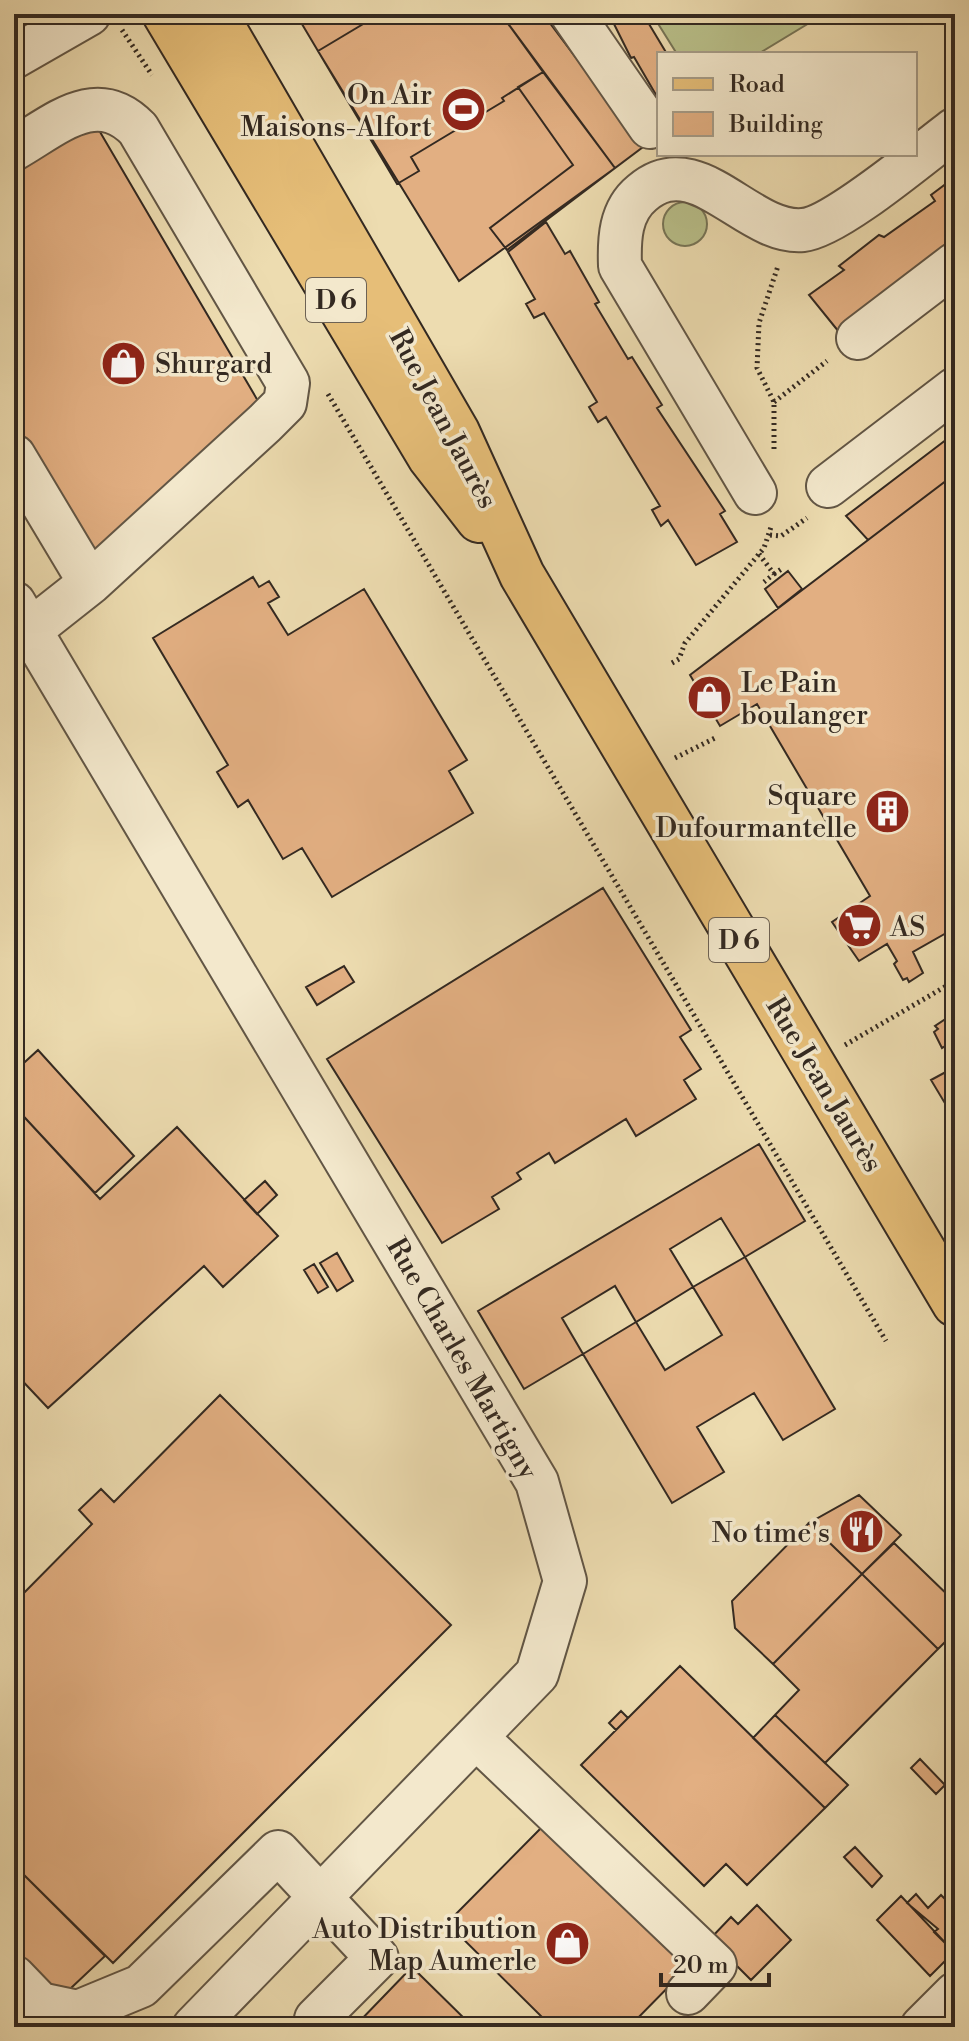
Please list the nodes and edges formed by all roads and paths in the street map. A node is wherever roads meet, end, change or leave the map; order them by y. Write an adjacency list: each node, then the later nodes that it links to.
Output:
1 (89, 14): 6 (street)
2 (165, 14): 22 (main road, Rue Jean Jaurès / D 6)
3 (215, 14): 22 (main road, Rue Jean Jaurès / D 6)
4 (572, 14): 8 (street)
5 (132, 47): 7 (path)
6 (14, 57)
7 (155, 79)
8 (650, 127)
9 (955, 129): 18 (street)
10 (14, 149): 24 (street)
11 (955, 264): 12 (street)
12 (859, 337): 15 (path)
13 (328, 383): 33 (path)
14 (955, 389): 17 (street)
15 (774, 402)
16 (14, 456): 24 (street)
17 (828, 486)
18 (755, 493)
19 (759, 554): 21 (path)
20 (783, 568): 21 (path)
21 (774, 574): 23 (path)
22 (522, 575): 31 (main road, Rue Jean Jaurès / D 6)
23 (764, 582)
24 (90, 583): 25 (street)
25 (20, 625): 34 (street, Rue Charles Martigny)
26 (679, 659): 27 (path)
27 (672, 663)
28 (717, 737): 29 (path)
29 (671, 759)
30 (955, 981): 31 (path)
31 (813, 1064): 32 (main road, Rue Jean Jaurès / D 6)
32 (955, 1304)
33 (886, 1341)
34 (476, 1737): 35 (street, Rue Charles Martigny); 37 (street)
35 (322, 1895): 36 (street); 39 (street); 40 (street, Rue Charles Martigny)
36 (14, 1977)
37 (688, 1993)
38 (955, 1994): 41 (street)
39 (316, 2019)
40 (194, 2027)
41 (922, 2027)

